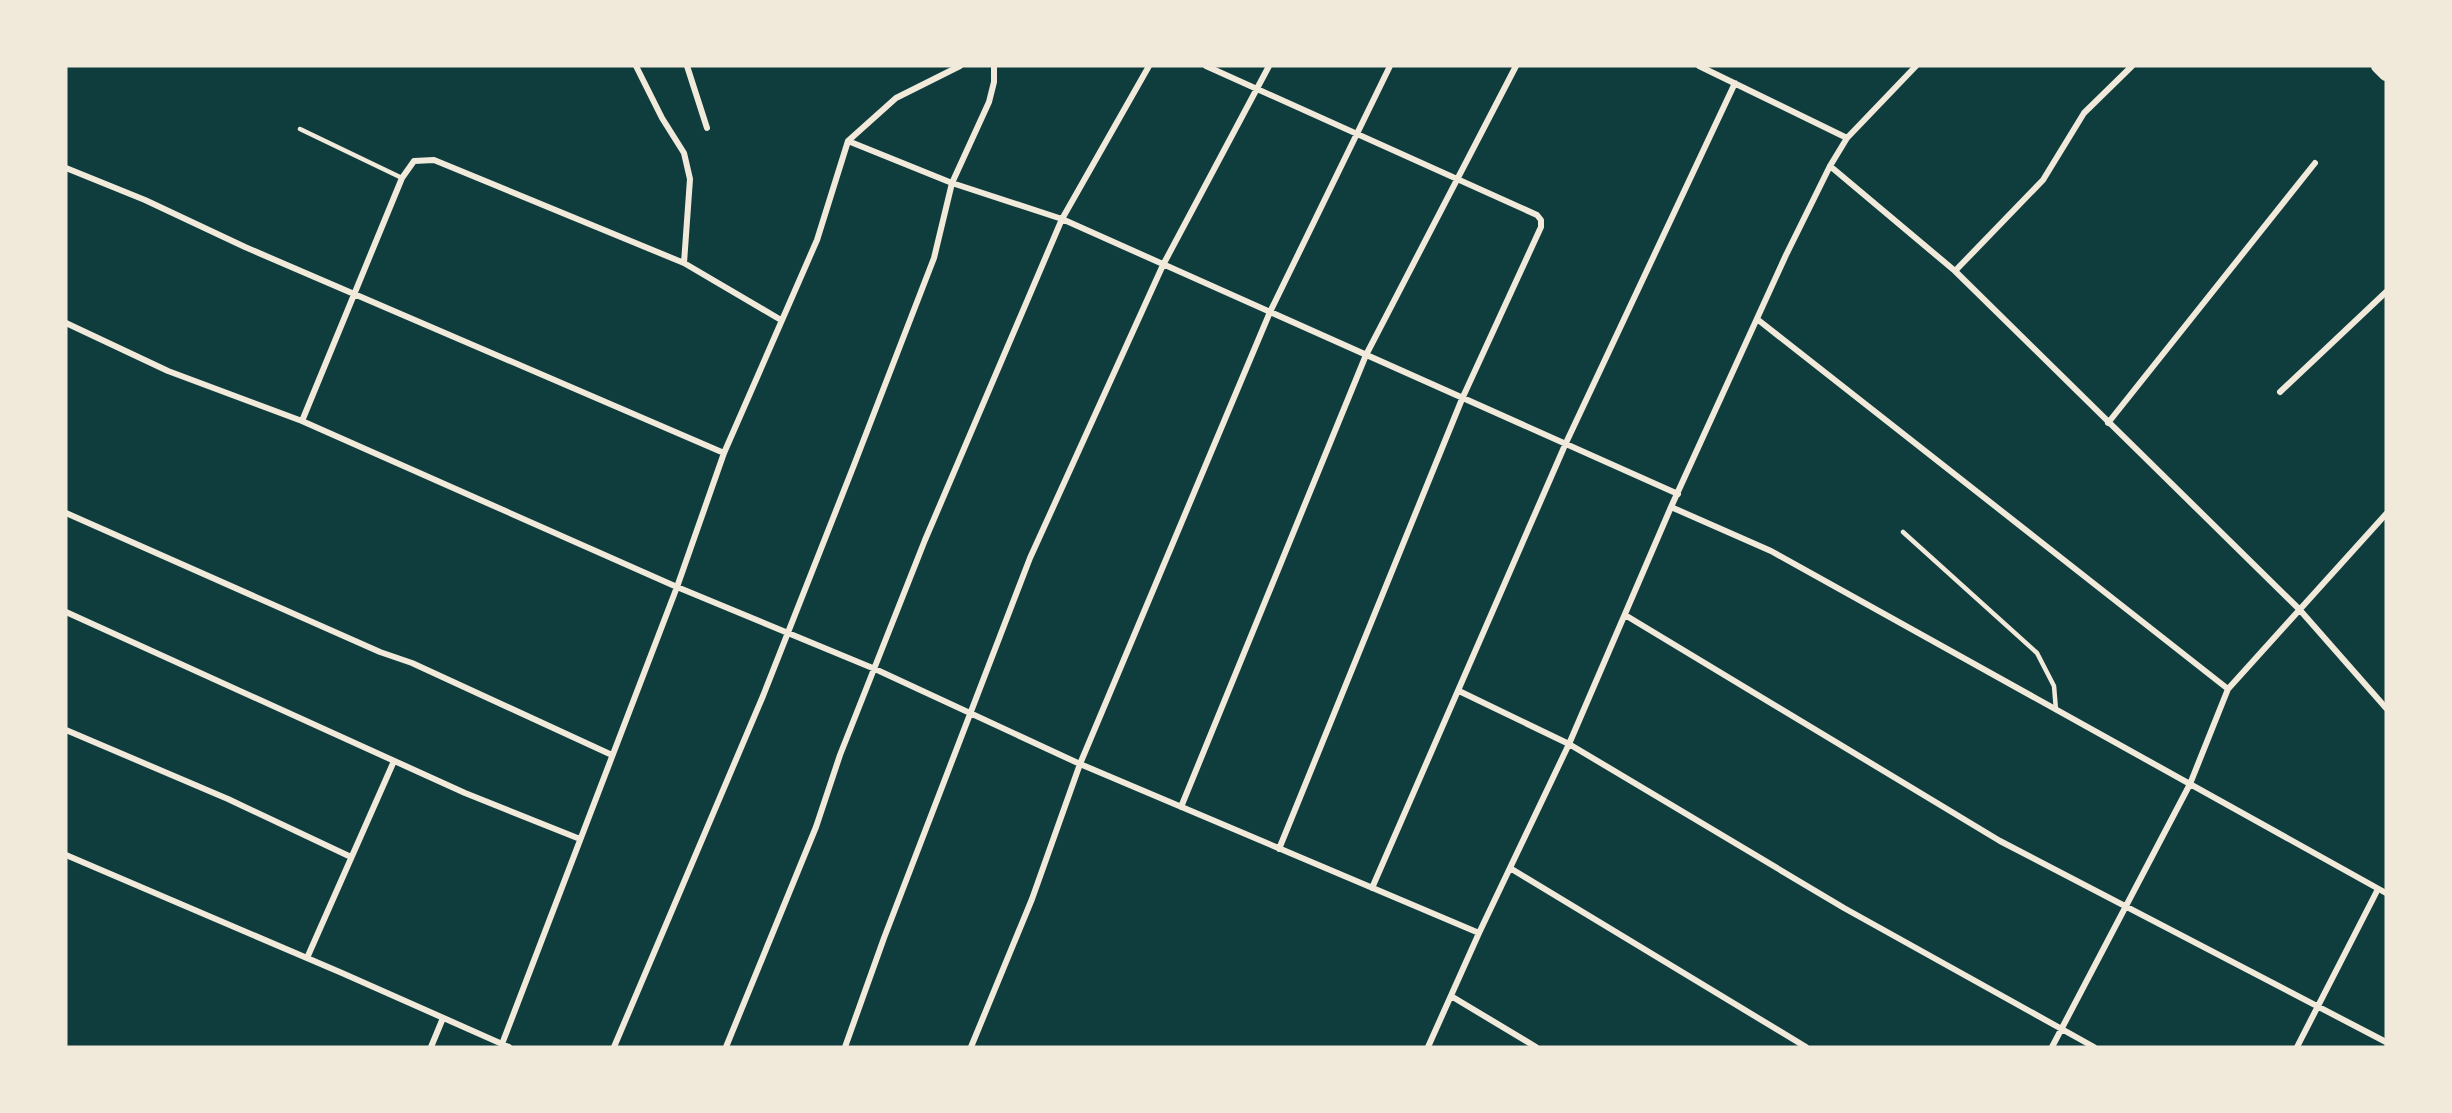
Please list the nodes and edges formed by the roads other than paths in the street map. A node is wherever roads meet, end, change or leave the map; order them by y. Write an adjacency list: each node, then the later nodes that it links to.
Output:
1 (636, 66): 31 (street)
2 (687, 66): 19 (street)
3 (960, 66): 23 (street)
4 (994, 66): 29 (street)
5 (1149, 66): 30 (street)
6 (1206, 66): 18 (street)
7 (1269, 66): 18 (street)
8 (1390, 66): 21 (street)
9 (1516, 66): 27 (street)
10 (1699, 66): 15 (street)
11 (1718, 66): 15 (street)
12 (1916, 66): 22 (street)
13 (2132, 66): 33 (street)
14 (2378, 66): 16 (main road)
15 (1713, 72): 17 (street)
16 (2386, 74)
17 (1735, 83): 22 (street); 45 (street)
18 (1257, 89): 21 (street); 32 (street)
19 (707, 128)
20 (300, 129): 28 (lane)
21 (1356, 132): 27 (street); 36 (street)
22 (1847, 138): 25 (street)
23 (848, 141): 29 (street); 38 (street)
24 (2315, 163): 44 (street)
25 (1830, 166): 33 (street); 37 (street)
26 (66, 168): 35 (street)
27 (1457, 177): 40 (street); 42 (street)
28 (402, 178): 31 (street); 35 (street)
29 (952, 183): 30 (street); 56 (street)
30 (1062, 219): 32 (street); 57 (street)
31 (684, 263): 38 (street)
32 (1163, 265): 36 (street); 62 (street)
33 (1954, 271): 44 (street)
34 (2386, 292): 41 (street)
35 (355, 295): 43 (street); 46 (street)
36 (1270, 312): 40 (street); 67 (street)
37 (1757, 319): 47 (street); 58 (street)
38 (780, 320): 46 (street)
39 (66, 323): 43 (street)
40 (1366, 355): 42 (street); 69 (street)
41 (2280, 392)
42 (1462, 399): 45 (street); 71 (street)
43 (302, 421): 52 (street)
44 (2108, 423): 53 (street)
45 (1565, 445): 47 (street); 59 (street)
46 (724, 453): 52 (street)
47 (1678, 494): 48 (street)
48 (1671, 507): 55 (street); 61 (street)
49 (66, 513): 65 (street)
50 (2386, 514): 53 (street)
51 (1904, 532): 61 (lane)
52 (677, 587): 56 (street); 65 (street)
53 (2300, 609): 58 (street); 60 (street)
54 (66, 612): 66 (street)
55 (1625, 615): 64 (street); 78 (street)
56 (788, 634): 57 (street); 89 (street)
57 (875, 669): 62 (street); 90 (street)
58 (2228, 689): 68 (street)
59 (1459, 691): 64 (street); 75 (street)
60 (2386, 708)
61 (2056, 710): 68 (street)
62 (971, 713): 67 (street); 91 (street)
63 (66, 730): 73 (street)
64 (1569, 744): 74 (street); 84 (street)
65 (612, 755): 70 (street)
66 (394, 761): 70 (street); 73 (street)
67 (1080, 765): 69 (street); 92 (street)
68 (2190, 784): 76 (street); 78 (street)
69 (1181, 807): 71 (street)
70 (580, 839): 86 (street)
71 (1279, 849): 75 (street)
72 (66, 855): 80 (street)
73 (351, 857): 80 (street)
74 (1510, 868): 79 (street); 95 (street)
75 (1372, 888): 79 (street)
76 (2378, 889): 77 (street); 82 (street)
77 (2386, 893)
78 (2125, 906): 82 (street); 84 (street)
79 (1479, 933): 81 (street)
80 (307, 958): 83 (street)
81 (1451, 996): 93 (street); 94 (street)
82 (2318, 1005): 85 (street); 98 (street)
83 (443, 1018): 86 (street); 87 (street)
84 (2062, 1028): 96 (street); 97 (street)
85 (2386, 1042)
86 (501, 1044): 88 (street)
87 (431, 1047)
88 (509, 1047)
89 (615, 1047)
90 (726, 1047)
91 (845, 1047)
92 (971, 1047)
93 (1428, 1047)
94 (1536, 1047)
95 (1806, 1047)
96 (2052, 1047)
97 (2094, 1047)
98 (2297, 1047)

